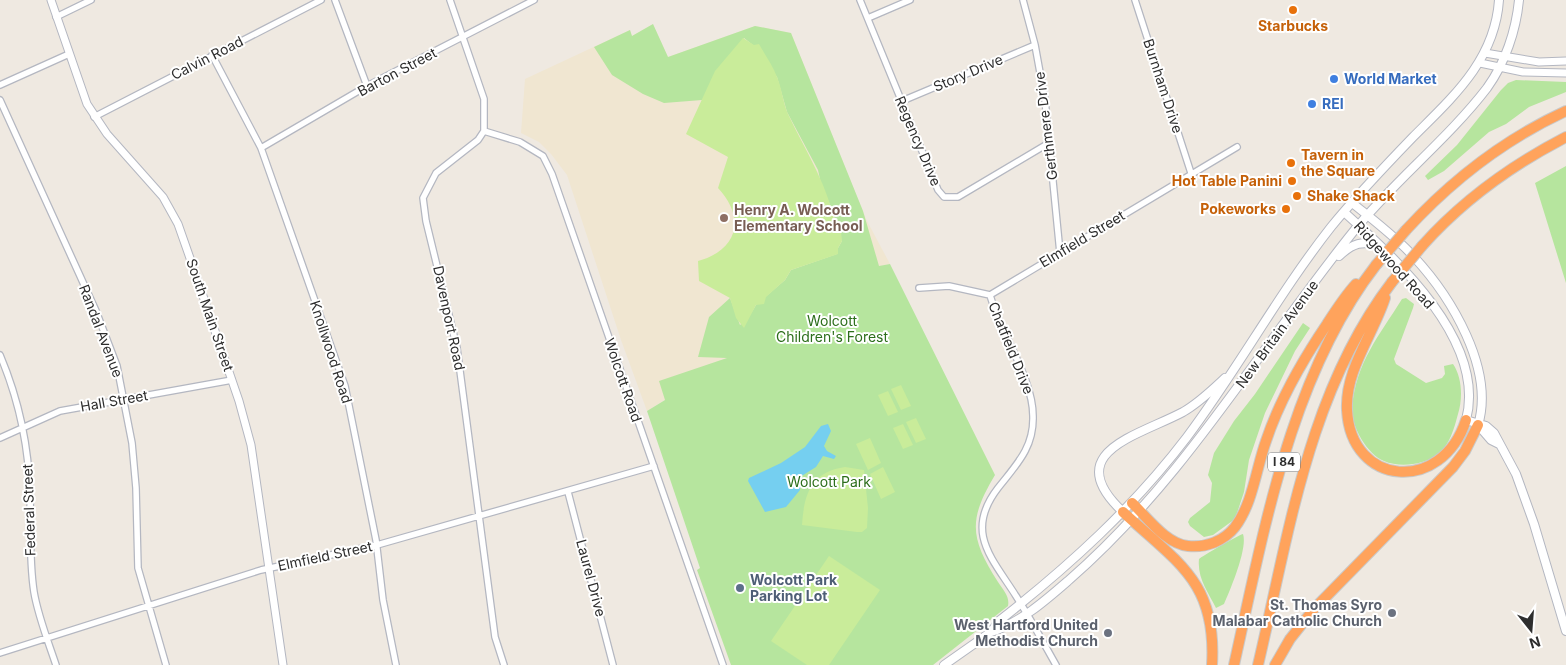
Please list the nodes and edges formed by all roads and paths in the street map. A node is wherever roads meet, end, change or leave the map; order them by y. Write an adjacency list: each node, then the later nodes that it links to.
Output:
1 (51, 0): 13 (street, South Main Street)
2 (91, 0): 13 (street)
3 (321, 0): 19 (street, Calvin Road)
4 (335, 0): 26 (street)
5 (450, 0): 15 (street)
6 (534, 0): 15 (street, Barton Street)
7 (860, 0): 14 (street, Regency Drive)
8 (910, 0): 14 (street)
9 (1023, 0): 16 (street, Gerthmere Drive)
10 (1135, 0): 36 (street, Burnham Drive)
11 (1499, 0): 17 (main road, New Britain Avenue)
12 (1518, 0): 20 (main road, New Britain Avenue)
13 (56, 17): 18 (street, South Main Street)
14 (868, 18): 28 (street, Regency Drive)
15 (463, 36): 26 (street, Barton Street); 31 (street)
16 (1035, 45): 28 (street, Story Drive); 33 (street, Gerthmere Drive)
17 (1485, 53): 20 (street); 22 (main road, New Britain Avenue)
18 (68, 54): 25 (street); 30 (street, South Main Street)
19 (212, 56): 30 (street, Calvin Road); 35 (street, Knollwood Road)
20 (1504, 57): 21 (street); 23 (main road, New Britain Avenue)
21 (1566, 61)
22 (1480, 63): 23 (street); 37 (main road, New Britain Avenue)
23 (1500, 67): 24 (street); 39 (main road, New Britain Avenue)
24 (1566, 73)
25 (0, 85)
26 (367, 86): 35 (street, Barton Street)
27 (0, 100): 51 (street, Randal Avenue)
28 (902, 101): 33 (street, Regency Drive)
29 (1566, 111): 44 (highway, I 84, bridge)
30 (94, 117): 50 (street, South Main Street)
31 (484, 131): 56 (street, Wolcott Road); 61 (street, Davenport Road)
32 (1566, 137): 45 (highway, I 84, bridge)
33 (1050, 143): 42 (street, Gerthmere Drive)
34 (1237, 147): 36 (street, Elmfield Street)
35 (262, 148): 63 (street, Knollwood Road)
36 (1192, 173): 42 (street, Elmfield Street)
37 (1351, 202): 38 (main road, New Britain Avenue); 39 (main road, Ridgewood Road)
38 (1344, 212): 40 (main road, Ridgewood Road); 49 (main road, New Britain Avenue)
39 (1367, 215): 40 (main road, New Britain Avenue); 53 (main road, Ridgewood Road)
40 (1358, 225): 41 (main road, Ridgewood Road); 43 (main road, New Britain Avenue)
41 (1385, 251): 43 (main road); 52 (main road, Ridgewood Road)
42 (1060, 253): 47 (street, Elmfield Street)
43 (1328, 265): 59 (main road, New Britain Avenue)
44 (1374, 269): 59 (highway); 82 (highway, I 84)
45 (1390, 284): 52 (highway); 83 (highway, I 84)
46 (919, 288): 47 (street)
47 (990, 295): 65 (street, Chatfield Drive)
48 (0, 355): 54 (street, Federal Street)
49 (1235, 368): 58 (main road, New Britain Avenue); 60 (main road)
50 (232, 380): 51 (street, Hall Street); 64 (street, South Main Street)
51 (125, 399): 54 (street, Hall Street); 66 (street, Randal Avenue)
52 (1466, 420): 53 (main road)
53 (1478, 425): 68 (main road); 84 (highway)
54 (23, 427): 55 (street, Hall Street); 70 (street, Federal Street)
55 (0, 438)
56 (654, 466): 57 (street, Elmfield Street); 78 (street, Wolcott Road)
57 (568, 492): 61 (street, Elmfield Street); 77 (street, Laurel Drive)
58 (1132, 503): 59 (highway); 60 (main road, New Britain Avenue)
59 (1140, 511): 62 (main road, New Britain Avenue)
60 (1123, 512): 62 (highway); 65 (main road, New Britain Avenue)
61 (480, 518): 63 (street, Elmfield Street); 76 (street, Davenport Road)
62 (1132, 520): 67 (main road, New Britain Avenue); 81 (highway)
63 (376, 545): 64 (street, Elmfield Street); 75 (street, Knollwood Road)
64 (269, 568): 66 (street, Elmfield Street); 74 (street, South Main Street)
65 (1021, 604): 67 (street, Chatfield Drive); 69 (main road, New Britain Avenue)
66 (147, 606): 70 (street, Elmfield Street); 73 (street, Randal Avenue)
67 (1026, 613): 69 (main road, New Britain Avenue); 80 (street, Chatfield Drive)
68 (1566, 631)
69 (991, 632): 79 (main road, New Britain Avenue)
70 (47, 638): 71 (street, Elmfield Street); 72 (street, Federal Street)
71 (0, 653)
72 (56, 665)
73 (166, 665)
74 (283, 665)
75 (396, 665)
76 (504, 665)
77 (613, 665)
78 (723, 665)
79 (944, 665)
80 (1056, 665)
81 (1212, 665)
82 (1234, 665)
83 (1258, 665)
84 (1275, 665)

